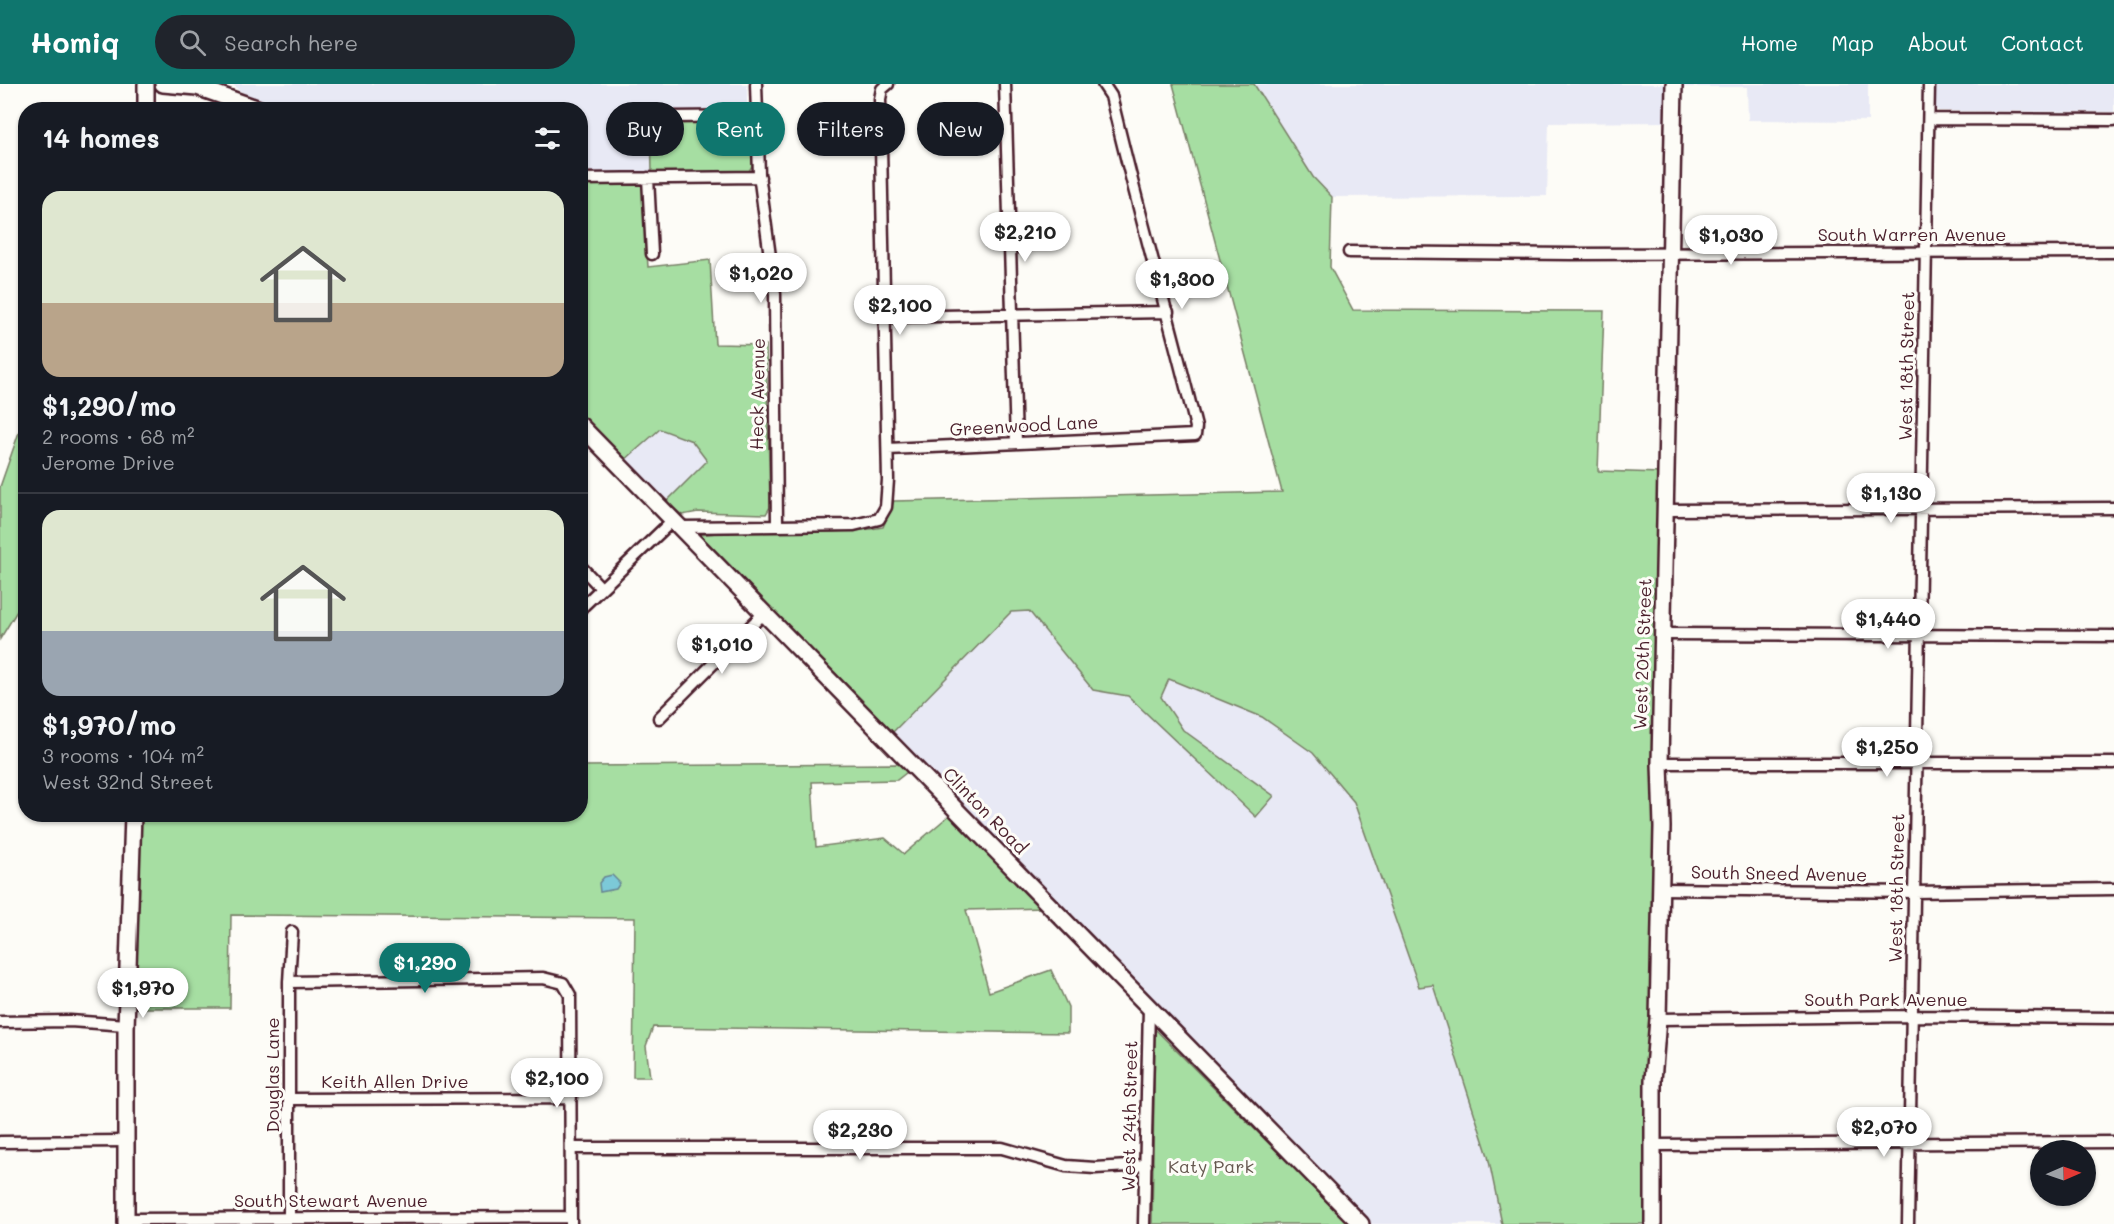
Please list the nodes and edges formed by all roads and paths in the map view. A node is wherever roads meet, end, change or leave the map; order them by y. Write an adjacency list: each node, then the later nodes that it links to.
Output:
1 (146, 84): 9 (street)
2 (163, 84): 10 (street)
3 (756, 84): 11 (street, Heck Avenue)
4 (888, 84): 25 (street)
5 (1005, 84): 24 (street)
6 (1103, 84): 23 (street)
7 (1674, 84): 20 (street, West 20th Street)
8 (1929, 84): 12 (street, West 18th Street)
9 (146, 102)
10 (239, 102)
11 (757, 102)
12 (1929, 119): 13 (street); 18 (street, West 18th Street)
13 (2114, 120)
14 (759, 156): 15 (street, Heck Avenue)
15 (760, 177): 16 (street); 33 (street, Heck Avenue)
16 (648, 178): 17 (street); 22 (street)
17 (588, 179)
18 (1924, 251): 20 (street, South Warren Avenue); 21 (street, South Warren Avenue); 30 (street, West 18th Street)
19 (1349, 252): 20 (street, South Warren Avenue)
20 (1672, 252): 31 (street, West 20th Street)
21 (2114, 252)
22 (652, 254)
23 (1168, 312): 24 (street); 27 (street, Greenwood Lane)
24 (1012, 315): 25 (street); 27 (street)
25 (885, 317): 28 (street)
26 (588, 433): 32 (street, Clinton Road)
27 (1016, 442): 28 (street, Greenwood Lane)
28 (888, 448): 33 (street)
29 (2114, 508): 30 (street)
30 (1922, 509): 31 (street); 39 (street, West 18th Street)
31 (1667, 510): 38 (street, West 20th Street)
32 (678, 523): 33 (street); 35 (street); 37 (street, Clinton Road)
33 (777, 525)
34 (588, 574): 35 (street)
35 (601, 588): 36 (street)
36 (588, 601)
37 (765, 612): 41 (street); 51 (street, Clinton Road)
38 (1662, 634): 39 (street); 42 (street, West 20th Street)
39 (1920, 636): 40 (street); 43 (street, West 18th Street)
40 (2114, 636)
41 (659, 718)
42 (1660, 763): 43 (street); 46 (street, West 20th Street)
43 (1917, 763): 44 (street); 48 (street, West 18th Street)
44 (2114, 763)
45 (133, 822): 56 (street)
46 (1660, 889): 48 (street, South Sneed Avenue); 54 (street, West 20th Street)
47 (2114, 889): 48 (street, South Sneed Avenue)
48 (1914, 892): 52 (street, West 18th Street)
49 (292, 932): 50 (street, Douglas Lane)
50 (289, 982): 57 (street); 58 (street, Douglas Lane)
51 (1149, 1008): 65 (street, West 24th Street); 71 (street, Clinton Road)
52 (1910, 1016): 53 (street, South Park Avenue); 54 (street, South Park Avenue); 62 (street, West 18th Street)
53 (2114, 1018)
54 (1658, 1019): 63 (street, West 20th Street)
55 (0, 1022): 56 (street)
56 (126, 1025): 59 (street)
57 (571, 1098): 58 (street, Keith Allen Drive); 64 (street)
58 (290, 1099): 66 (street, Douglas Lane)
59 (127, 1141): 60 (street); 69 (street)
60 (0, 1142)
61 (2114, 1142): 62 (street)
62 (1910, 1143): 63 (street); 73 (street, West 18th Street)
63 (1654, 1145): 72 (street, West 20th Street)
64 (571, 1148): 65 (street); 68 (street)
65 (1146, 1164): 70 (street, West 24th Street)
66 (289, 1217): 67 (street, South Stewart Avenue); 69 (street, South Stewart Avenue)
67 (442, 1221): 68 (street, South Stewart Avenue)
68 (571, 1221)
69 (126, 1222)
70 (1144, 1224)
71 (1361, 1224)
72 (1653, 1224)
73 (1908, 1224)

